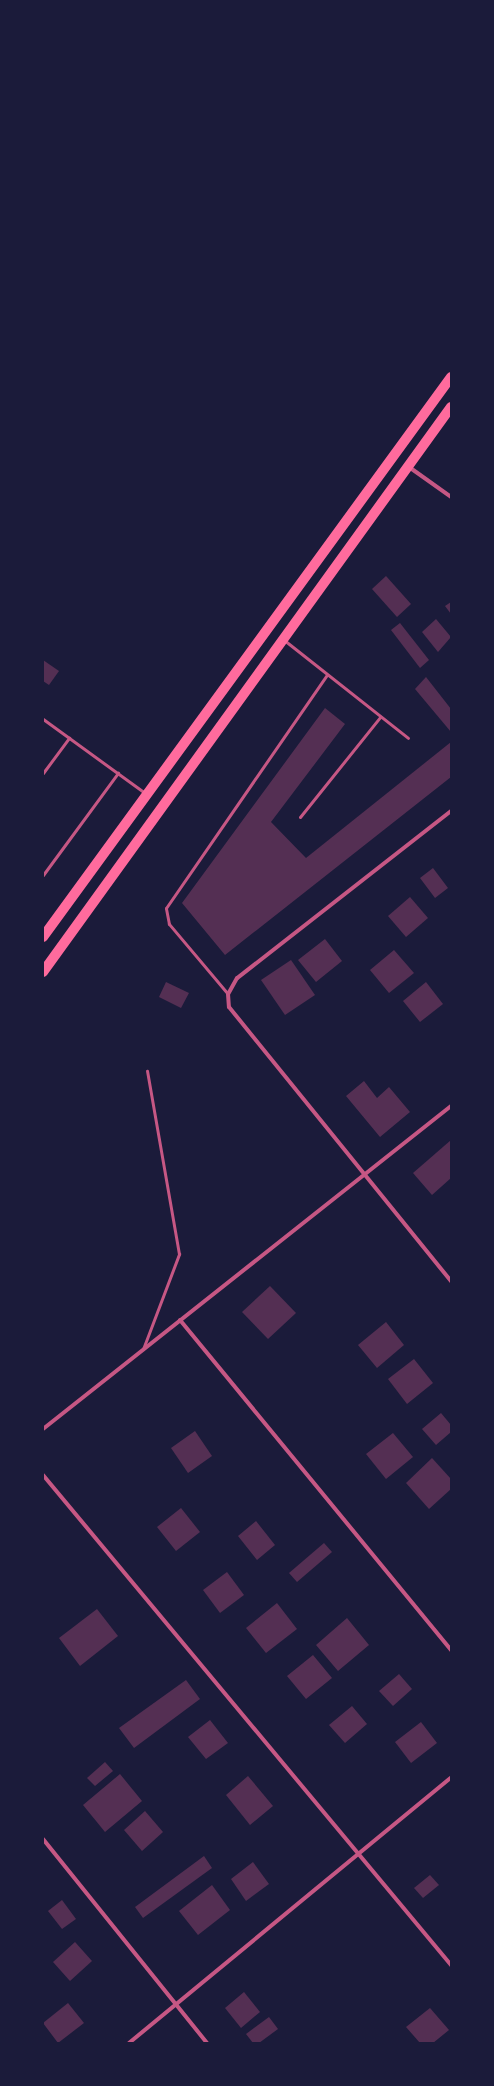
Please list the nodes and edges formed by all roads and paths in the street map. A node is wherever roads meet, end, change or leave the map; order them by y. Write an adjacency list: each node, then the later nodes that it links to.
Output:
1 (451, 377): 13 (main road)
2 (451, 407): 3 (main road)
3 (407, 466): 4 (street); 5 (main road)
4 (451, 497)
5 (282, 639): 6 (lane); 18 (main road)
6 (327, 675): 7 (lane); 19 (lane)
7 (380, 717): 10 (lane); 15 (lane)
8 (43, 719): 9 (lane)
9 (69, 738): 11 (lane); 12 (lane)
10 (408, 738)
11 (43, 773)
12 (118, 773): 13 (lane); 16 (lane)
13 (147, 794): 17 (main road)
14 (451, 811): 19 (street)
15 (300, 817)
16 (43, 875)
17 (43, 937)
18 (43, 972)
19 (228, 994): 22 (street)
20 (147, 1071): 25 (lane)
21 (451, 1106): 22 (street)
22 (364, 1177): 23 (street); 24 (street)
23 (451, 1281)
24 (180, 1320): 25 (street); 28 (street)
25 (143, 1349): 26 (street)
26 (43, 1429)
27 (43, 1474): 31 (street)
28 (451, 1650)
29 (451, 1778): 31 (street)
30 (43, 1839): 33 (street)
31 (360, 1852): 32 (street); 33 (street)
32 (451, 1965)
33 (177, 2005): 34 (street); 35 (street)
34 (129, 2043)
35 (207, 2043)

